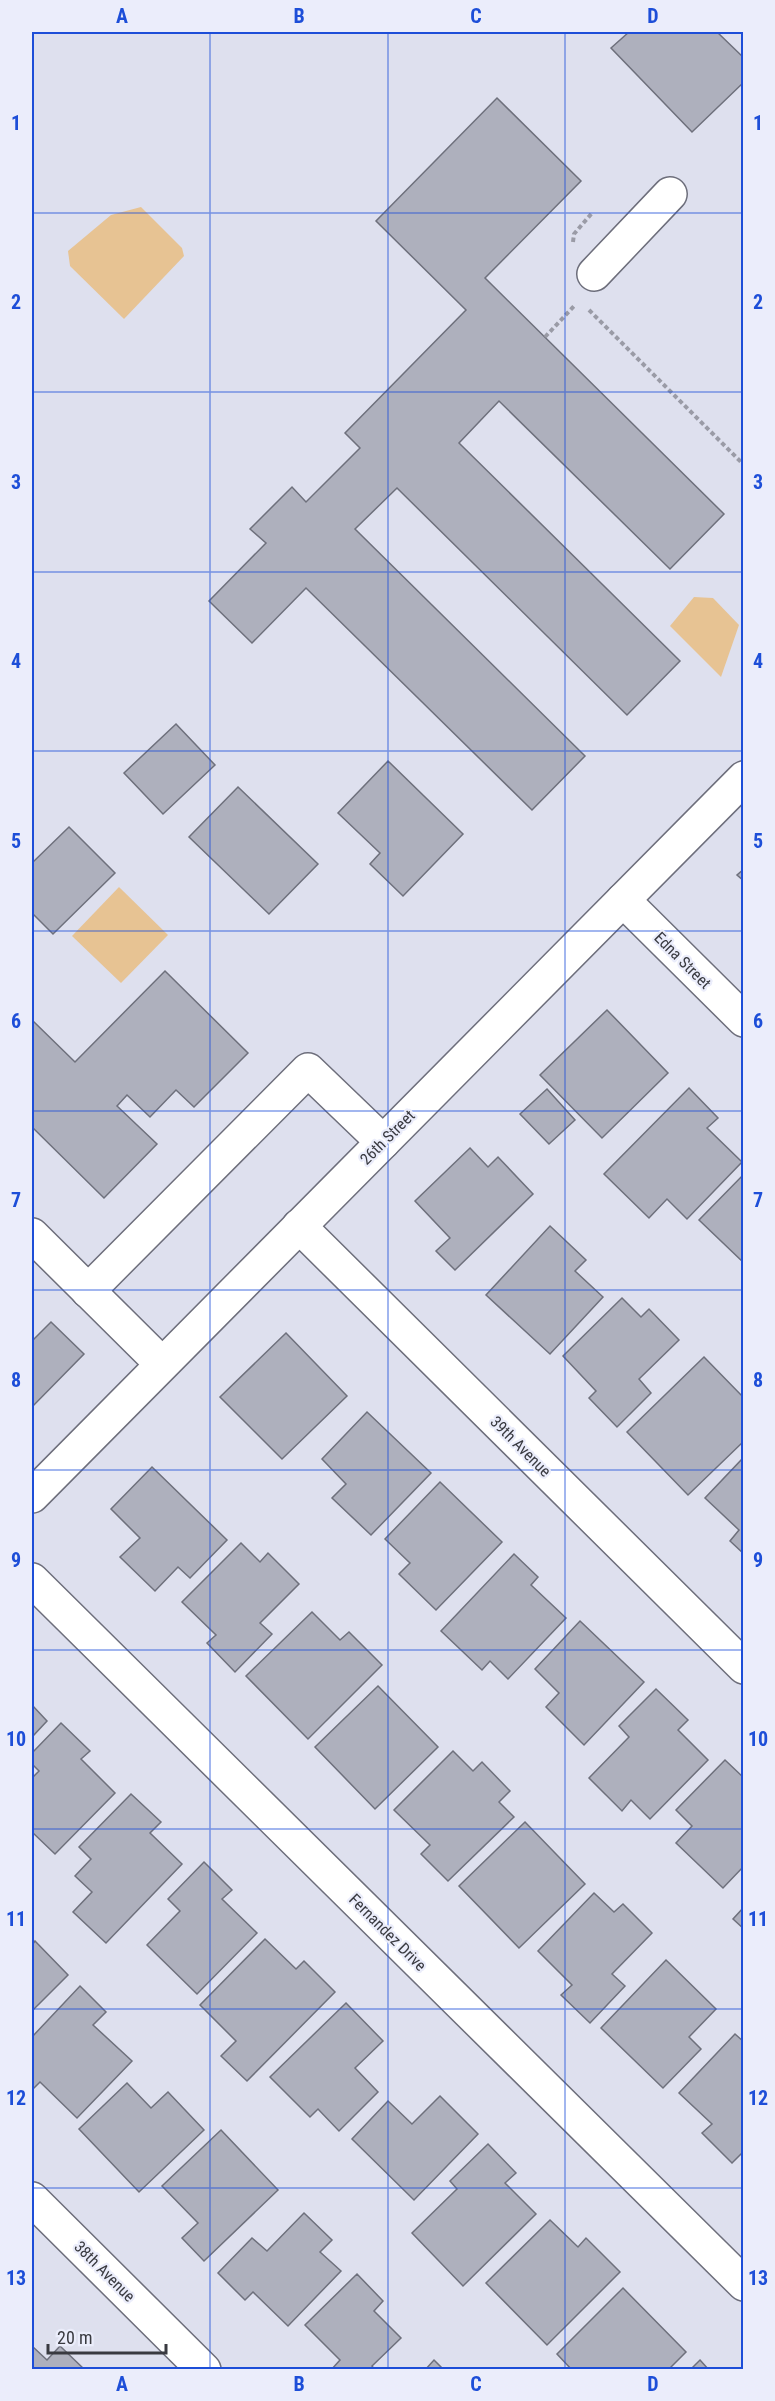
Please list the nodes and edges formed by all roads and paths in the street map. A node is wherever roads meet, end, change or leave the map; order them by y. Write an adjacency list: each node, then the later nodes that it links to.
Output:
1 (670, 194): 4 (street)
2 (592, 213): 3 (path)
3 (573, 244)
4 (587, 287): 6 (path)
5 (587, 309): 7 (path)
6 (545, 337)
7 (744, 465)
8 (744, 778): 9 (street, 26th Street)
9 (623, 900): 10 (street, Edna Street); 11 (street, 26th Street)
10 (744, 1020)
11 (383, 1142): 12 (street, 26th Street); 14 (street)
12 (299, 1226): 15 (street, 26th Street); 18 (street, 39th Avenue)
13 (32, 1235): 14 (street)
14 (88, 1291): 15 (street)
15 (162, 1364): 16 (street, 26th Street)
16 (32, 1496)
17 (32, 1580): 20 (street, Fernandez Drive)
18 (744, 1666)
19 (32, 2199): 21 (street, 38th Avenue)
20 (744, 2284)
21 (204, 2370)

